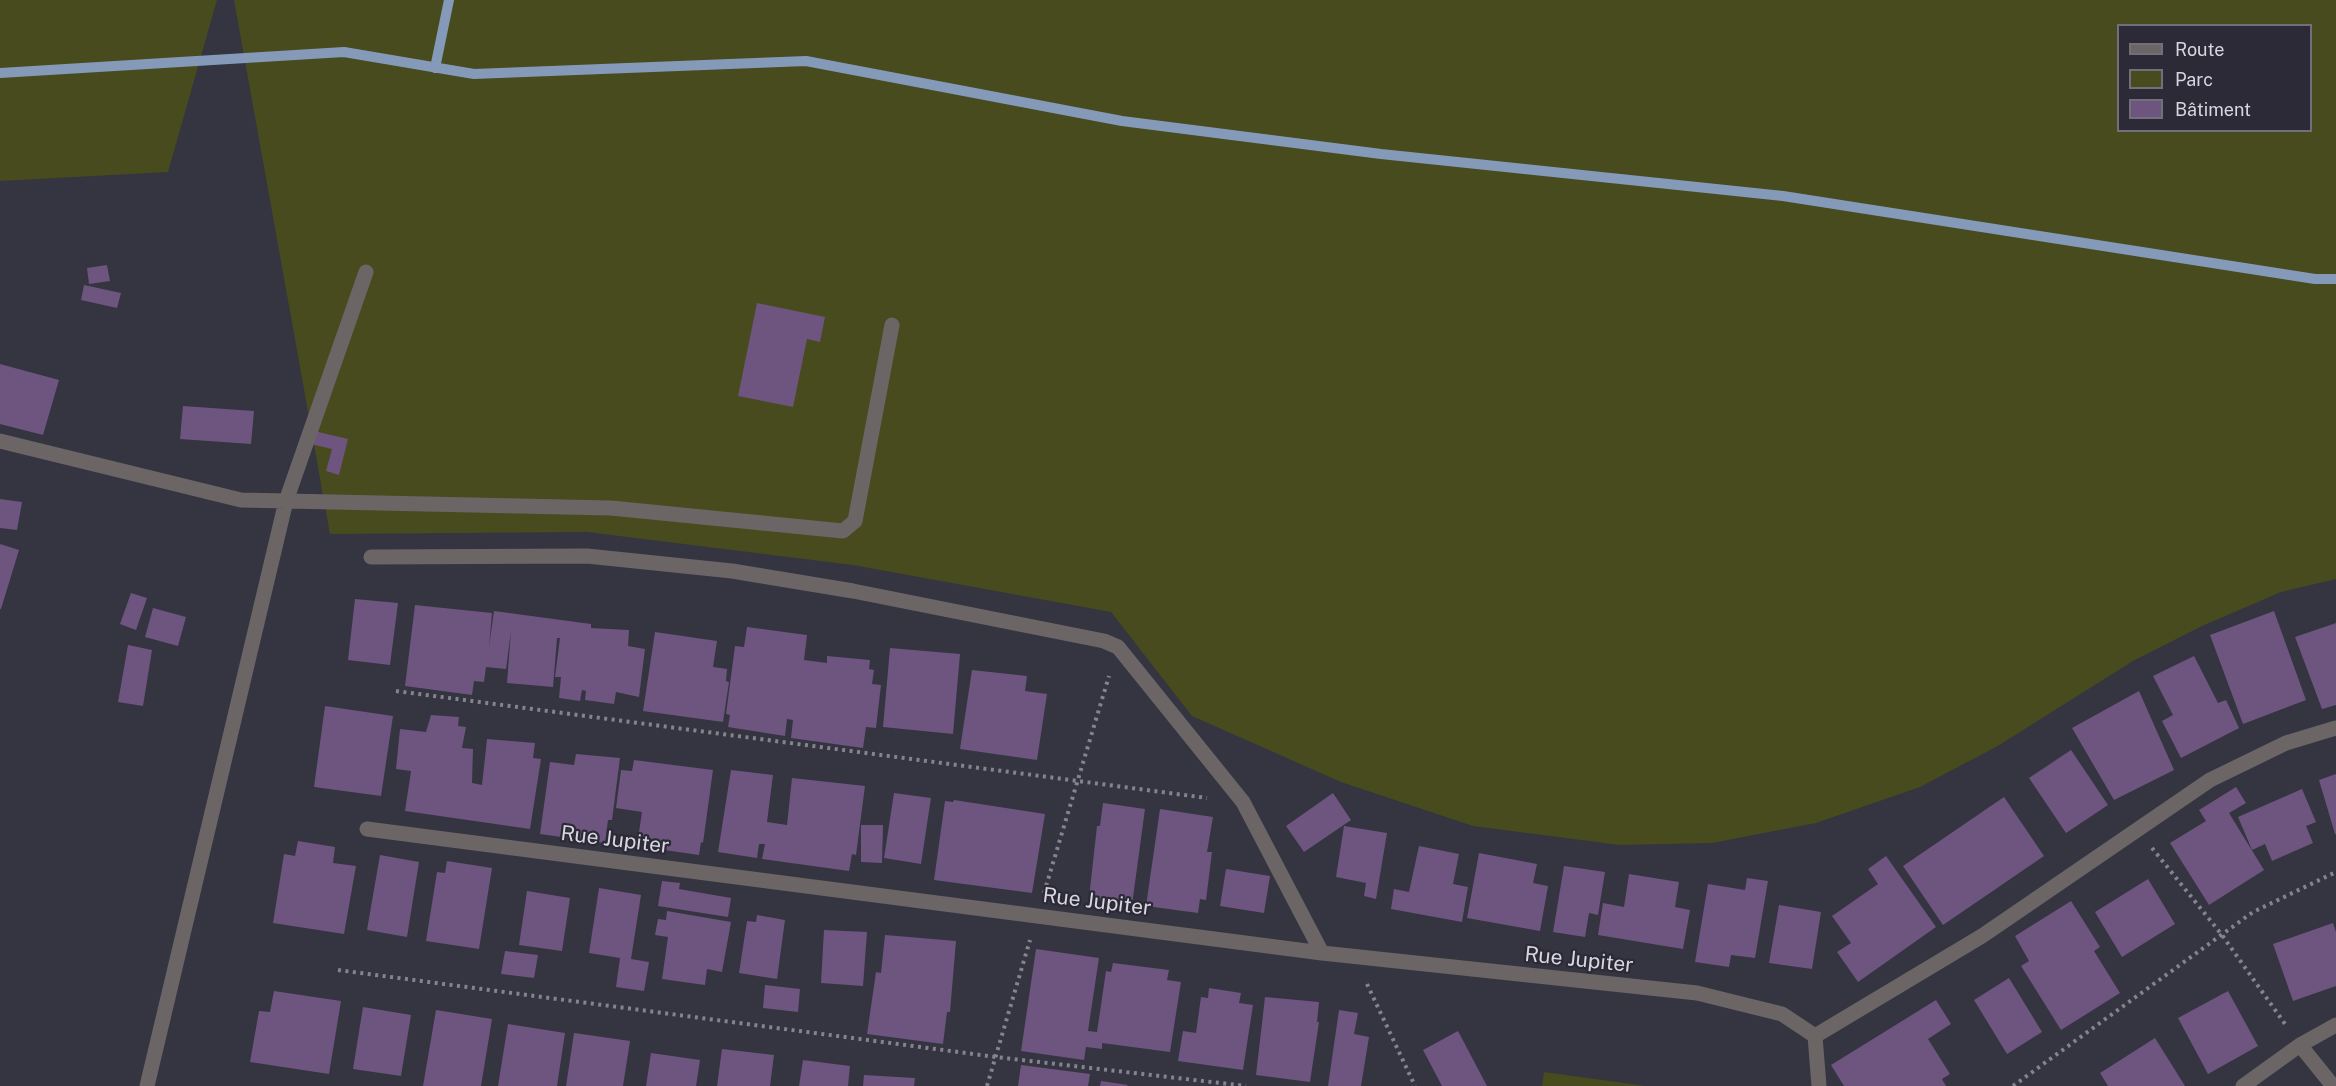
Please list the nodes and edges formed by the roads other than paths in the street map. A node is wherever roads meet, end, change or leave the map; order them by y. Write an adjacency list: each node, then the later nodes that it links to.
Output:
1 (366, 272): 4 (street)
2 (892, 326): 4 (street)
3 (0, 441): 4 (street)
4 (286, 501): 12 (street)
5 (371, 557): 8 (street)
6 (2336, 728): 10 (street)
7 (367, 830): 8 (street, Rue Jupiter)
8 (1322, 953): 10 (street, Rue Jupiter)
9 (2336, 1025): 11 (street)
10 (1815, 1036): 13 (street)
11 (2300, 1045): 14 (street); 15 (street)
12 (147, 1086)
13 (1818, 1086)
14 (2243, 1086)
15 (2333, 1086)

